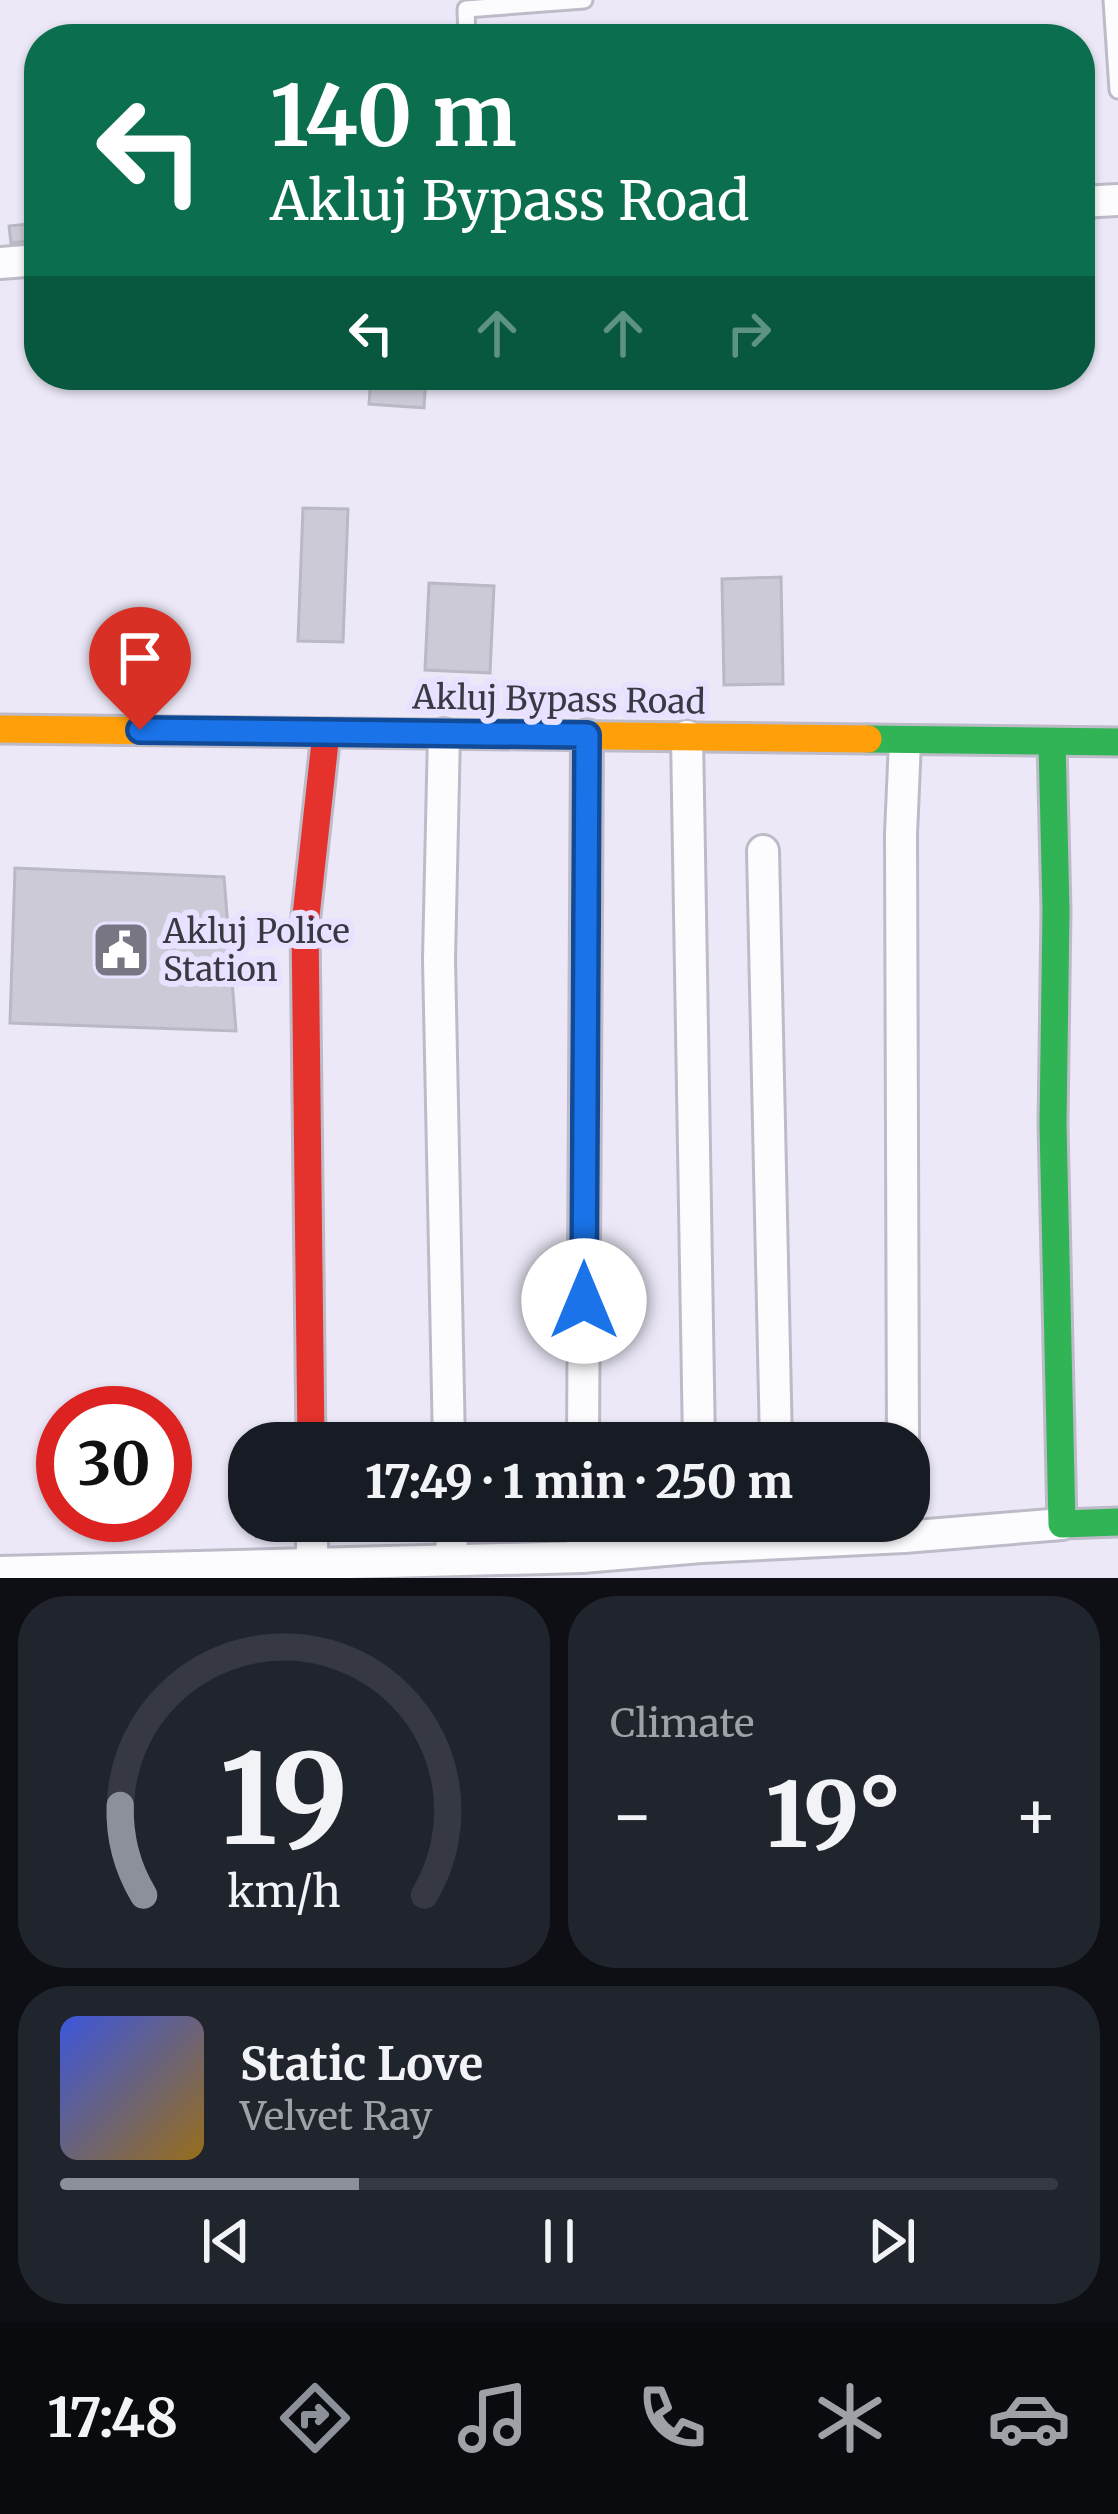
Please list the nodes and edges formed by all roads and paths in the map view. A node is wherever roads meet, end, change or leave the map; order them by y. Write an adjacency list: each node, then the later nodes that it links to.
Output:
1 (584, 0): 3 (lane)
2 (1112, 0): 4 (lane)
3 (466, 24)
4 (1118, 91)
5 (0, 729): 6 (street, Akluj Bypass Road)
6 (326, 733): 7 (street, Akluj Bypass Road); 14 (street)
7 (444, 734): 8 (street, Akluj Bypass Road); 15 (street)
8 (587, 735): 9 (street, Akluj Bypass Road); 16 (street)
9 (687, 736): 10 (street, Akluj Bypass Road); 17 (street)
10 (904, 741): 11 (street, Akluj Bypass Road); 19 (street)
11 (1052, 742): 12 (street, Akluj Bypass Road); 21 (street)
12 (1118, 742)
13 (763, 851): 18 (street)
14 (311, 1422)
15 (449, 1422)
16 (583, 1422)
17 (699, 1422)
18 (776, 1422)
19 (903, 1422)
20 (1118, 1522): 21 (street)
21 (1062, 1524): 22 (street)
22 (930, 1528)
23 (312, 1542): 29 (street)
24 (452, 1542): 28 (street)
25 (582, 1542): 27 (street)
26 (660, 1542): 27 (street)
27 (582, 1557): 28 (street)
28 (452, 1559): 29 (street)
29 (312, 1562): 30 (street)
30 (0, 1572)

